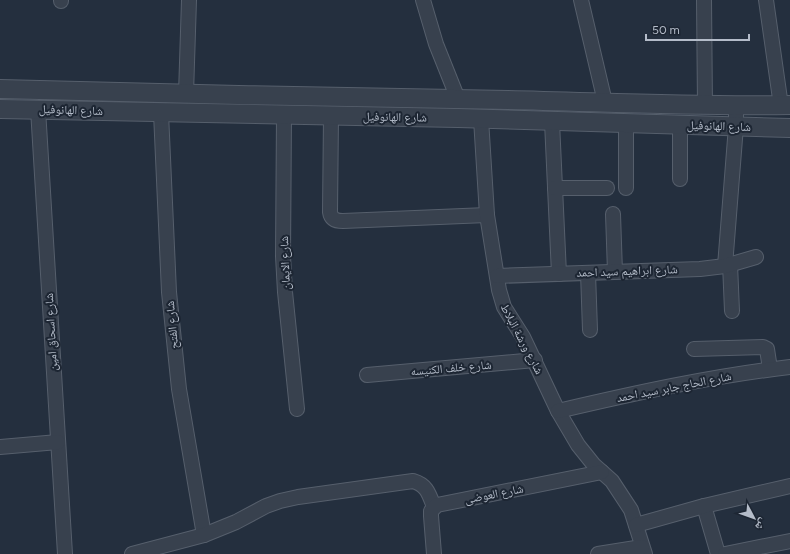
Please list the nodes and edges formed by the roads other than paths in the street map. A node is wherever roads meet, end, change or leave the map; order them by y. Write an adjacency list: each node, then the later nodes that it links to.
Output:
1 (189, 0): 7 (street)
2 (423, 0): 8 (street)
3 (581, 0): 9 (street)
4 (704, 0): 11 (street)
5 (766, 0): 10 (street)
6 (0, 89): 7 (street, شارع الهانوفيل)
7 (186, 94): 8 (street, شارع الهانوفيل)
8 (458, 99): 9 (street, شارع الهانوفيل)
9 (605, 102): 11 (street, شارع الهانوفيل)
10 (786, 105): 12 (street, شارع الهانوفيل)
11 (705, 106): 12 (street, شارع الهانوفيل)
12 (736, 106): 22 (street)
13 (0, 109): 14 (street, شارع الهانوفيل)
14 (38, 109): 15 (street, شارع الهانوفيل); 45 (street, شارع اسحاق امين)
15 (162, 113): 16 (street, شارع الهانوفيل); 52 (street, شارع الفتح)
16 (284, 115): 17 (street, شارع الهانوفيل); 43 (street, شارع الايمان)
17 (331, 116): 18 (street, شارع الهانوفيل); 29 (street)
18 (481, 119): 19 (street, شارع الهانوفيل); 29 (street, شارع ورشة البلاط)
19 (552, 122): 20 (street, شارع الهانوفيل); 25 (street)
20 (626, 123): 21 (street, شارع الهانوفيل); 27 (street)
21 (680, 125): 22 (street, شارع الهانوفيل); 24 (street)
22 (736, 126): 23 (street, شارع الهانوفيل); 31 (street)
23 (790, 128)
24 (680, 179)
25 (555, 188): 26 (street); 34 (street)
26 (607, 188)
27 (626, 188)
28 (613, 214): 32 (street)
29 (488, 215): 35 (street, شارع ورشة البلاط)
30 (756, 257): 31 (street, شارع ابراهيم سيد احمد)
31 (727, 265): 32 (street, شارع ابراهيم سيد احمد); 36 (street)
32 (615, 272): 33 (street, شارع ابراهيم سيد احمد)
33 (588, 273): 34 (street, شارع ابراهيم سيد احمد); 37 (street)
34 (559, 274): 35 (street, شارع ابراهيم سيد احمد)
35 (497, 276): 39 (street, شارع ورشة البلاط)
36 (732, 311)
37 (590, 330)
38 (694, 348): 41 (street)
39 (535, 360): 42 (street, شارع خلف الكنيسه); 44 (street, شارع ورشة البلاط)
40 (790, 367): 41 (street, شارع الحاج جابر سيد احمد)
41 (770, 369): 44 (street, شارع الحاج جابر سيد احمد)
42 (367, 375)
43 (297, 409)
44 (558, 412): 47 (street, شارع ورشة البلاط)
45 (58, 442): 46 (street); 55 (street, شارع اسحاق امين)
46 (0, 447)
47 (602, 472): 50 (street, شارع العوضى); 51 (street, شارع ورشة البلاط)
48 (790, 486): 49 (street)
49 (704, 506): 51 (street); 59 (street)
50 (434, 507): 52 (street); 57 (street)
51 (636, 525): 54 (street, شارع ورشة البلاط)
52 (204, 535): 56 (street)
53 (790, 541): 60 (street)
54 (644, 551): 58 (street)
55 (65, 554)
56 (132, 554)
57 (434, 554)
58 (598, 554)
59 (718, 554)
60 (725, 554)

